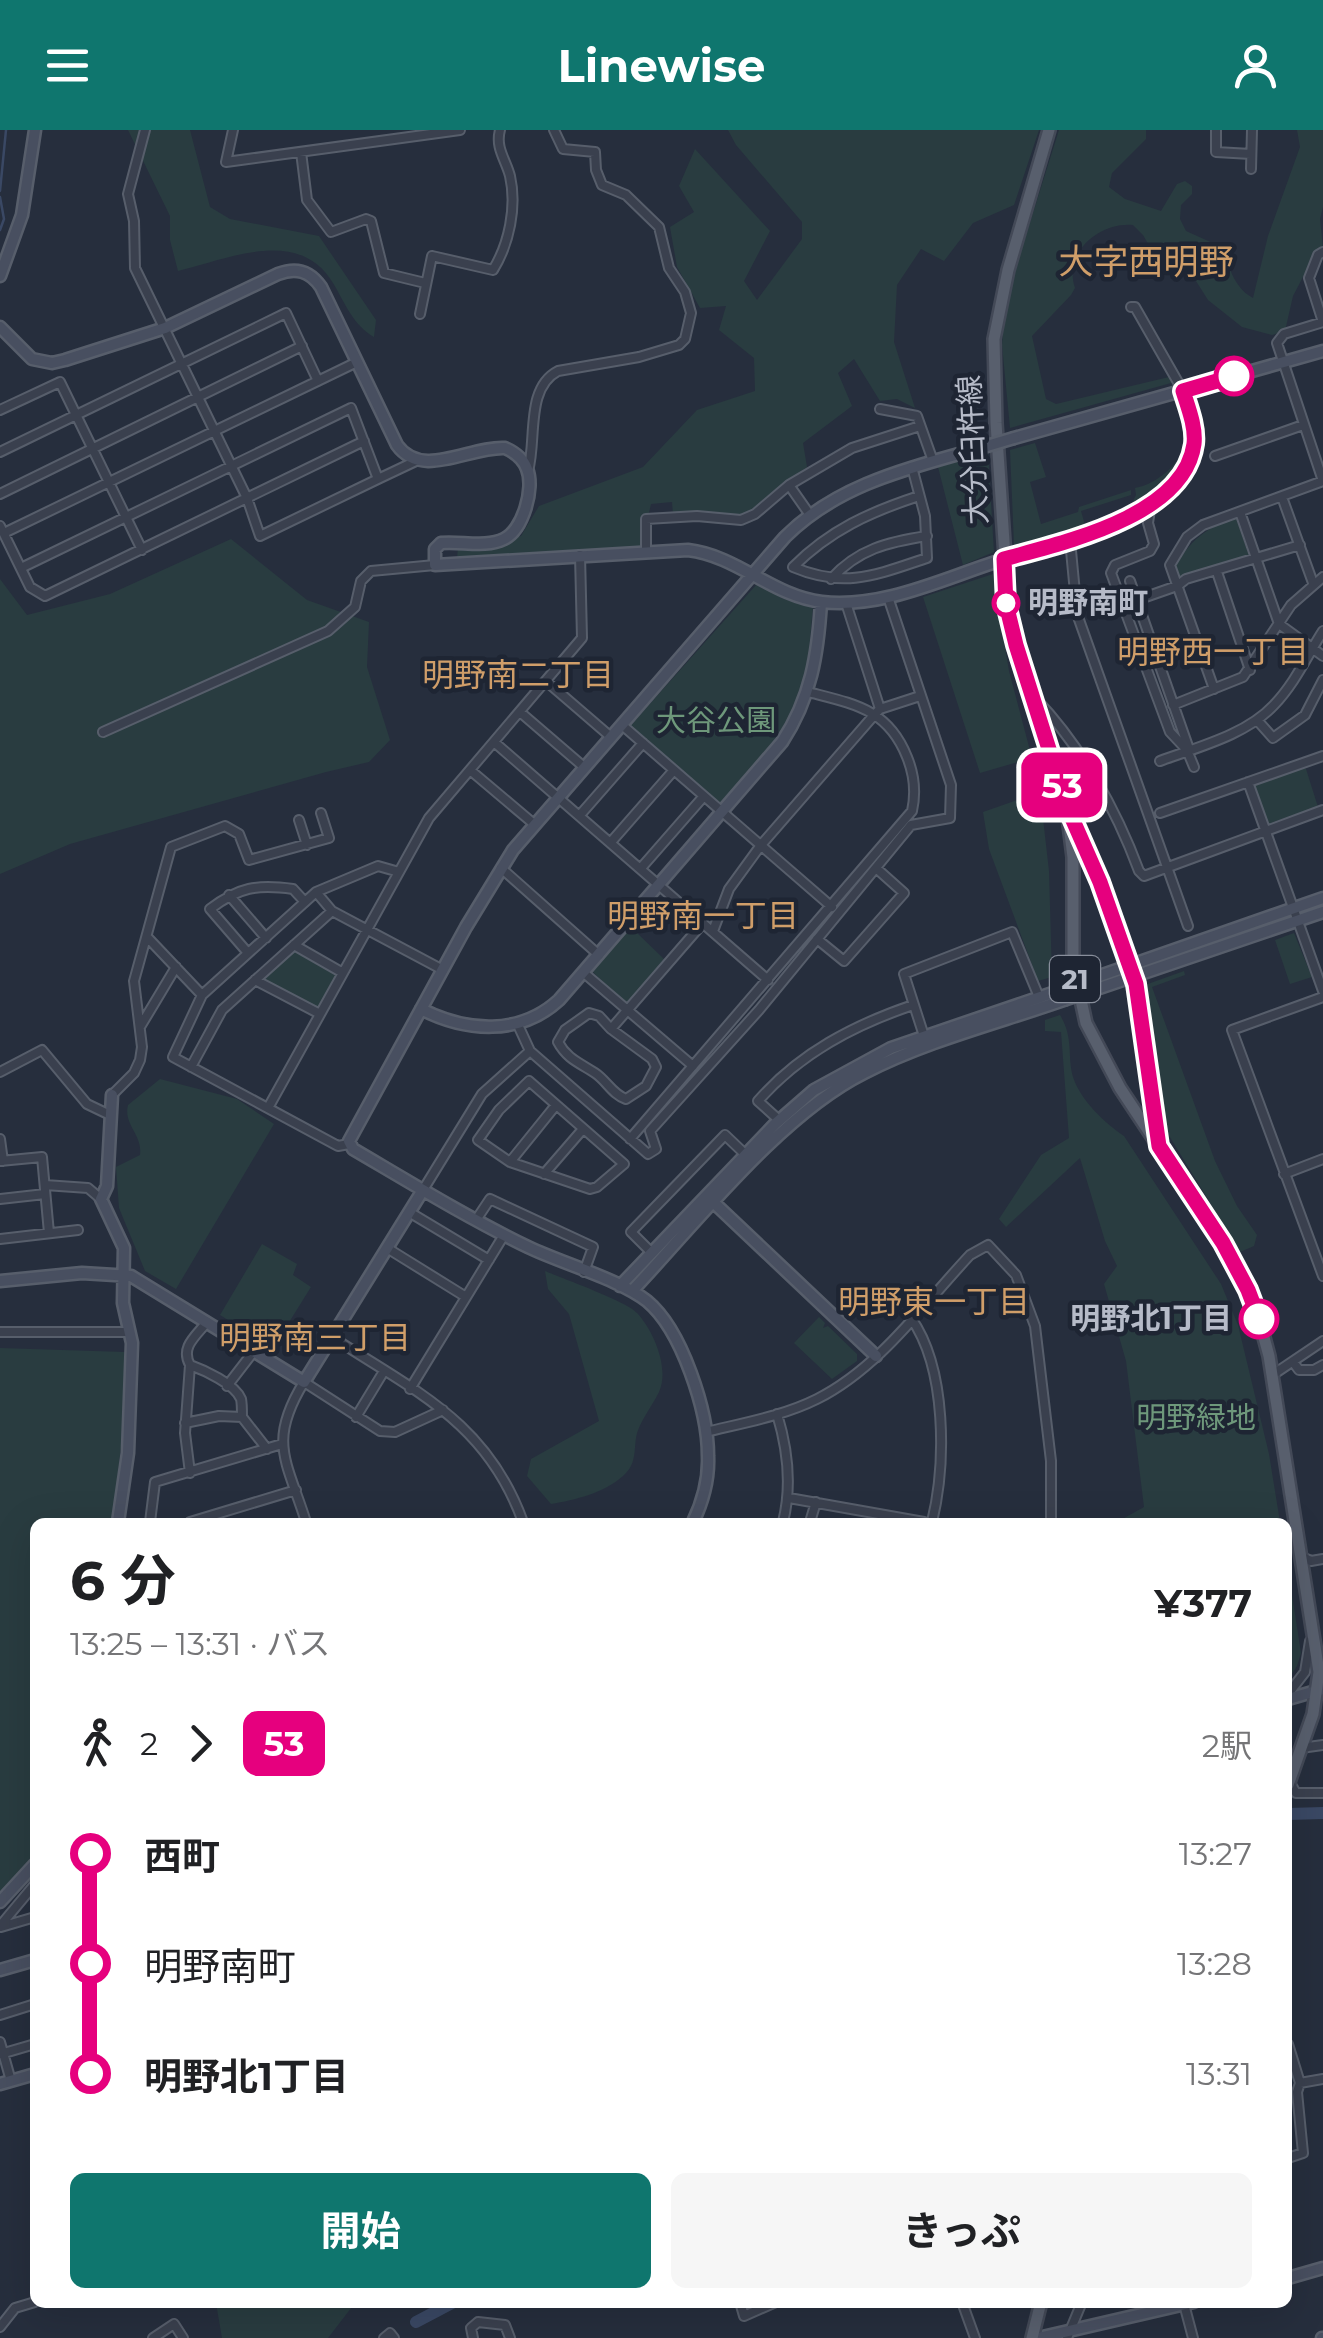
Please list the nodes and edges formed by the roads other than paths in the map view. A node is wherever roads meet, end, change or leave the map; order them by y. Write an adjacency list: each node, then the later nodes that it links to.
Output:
1 (34, 130): 14 (street)
2 (145, 130): 19 (street)
3 (232, 130): 10 (street)
4 (460, 130): 10 (street)
5 (500, 130): 15 (street)
6 (554, 130): 42 (street)
7 (1049, 130): 62 (main road, 大分臼杵線 / 21)
8 (1216, 130): 11 (street)
9 (1252, 130): 11 (street)
10 (301, 152): 15 (street)
11 (1251, 154): 12 (street)
12 (1251, 169)
13 (1323, 252): 23 (street)
14 (0, 276)
15 (425, 283): 17 (street)
16 (1131, 307): 26 (street)
17 (420, 314)
18 (0, 327): 19 (street)
19 (165, 328): 22 (street); 24 (street)
20 (302, 346): 24 (street); 25 (street); 27 (street)
21 (1323, 352): 23 (street)
22 (357, 362): 25 (street); 38 (street)
23 (1281, 363): 26 (street); 31 (street)
24 (181, 364): 27 (street); 30 (street)
25 (318, 381): 33 (street)
26 (1183, 391): 39 (street, bridge); 51 (street)
27 (197, 398): 33 (street); 35 (street)
28 (880, 409): 32 (street)
29 (0, 410): 30 (street)
30 (76, 415): 35 (street); 36 (street)
31 (1303, 425): 37 (street); 44 (street)
32 (920, 426): 39 (street); 46 (street)
33 (214, 431): 40 (street); 45 (street)
34 (364, 442): 40 (street); 43 (street); 50 (street)
35 (93, 448): 45 (street); 47 (street)
36 (0, 452)
37 (1215, 456)
38 (416, 460): 42 (street); 43 (street)
39 (933, 462): 41 (street)
40 (231, 466): 50 (street); 54 (street)
41 (912, 468): 48 (street); 53 (street)
42 (528, 471): 64 (street)
43 (378, 479): 50 (street)
44 (1323, 481): 49 (street)
45 (109, 482): 54 (street); 55 (street)
46 (789, 484): 53 (street); 60 (street)
47 (0, 494)
48 (920, 496): 56 (street); 69 (street)
49 (1282, 496): 52 (street); 58 (street)
50 (247, 498): 59 (street)
51 (1151, 504): 57 (street); 73 (street)
52 (1240, 512): 63 (street); 72 (street)
53 (810, 515): 67 (street)
54 (126, 517): 59 (street); 65 (street)
55 (2, 529): 65 (street)
56 (927, 536): 69 (street); 69 (street)
57 (1070, 540): 62 (street); 122 (street)
58 (1300, 545): 63 (street); 71 (street)
59 (142, 550): 65 (street)
60 (646, 551): 61 (street); 67 (street)
61 (580, 556): 64 (street); 85 (street)
62 (1004, 559): 75 (street); 88 (main road, 大分臼杵線 / 21)
63 (1256, 559): 66 (street); 79 (street)
64 (435, 566): 95 (street)
65 (20, 568)
66 (1217, 572): 72 (street); 83 (street)
67 (753, 575): 77 (street); 94 (street)
68 (1323, 577): 71 (street)
69 (831, 579)
70 (1130, 581): 76 (street)
71 (1313, 583): 79 (street)
72 (1178, 586): 76 (street); 86 (street)
73 (1117, 589): 74 (street); 99 (street)
74 (1100, 596)
75 (888, 597): 78 (street); 89 (street)
76 (1137, 600): 90 (street)
77 (821, 602): 78 (street); 87 (street)
78 (846, 603): 91 (street)
79 (1279, 624): 81 (street); 83 (street)
80 (1323, 631): 81 (street)
81 (1313, 648): 82 (street); 93 (street)
82 (1323, 656)
83 (1250, 670): 86 (street)
84 (1323, 680): 93 (street)
85 (546, 681): 92 (street); 96 (street)
86 (1214, 690): 90 (street)
87 (808, 692): 91 (street); 111 (street)
88 (1032, 692): 109 (main road, 大分臼杵線 / 21); 122 (street)
89 (920, 696): 91 (street); 117 (street)
90 (1173, 705): 99 (street)
91 (878, 711): 117 (street); 121 (street)
92 (520, 712): 97 (street); 102 (street)
93 (1257, 720): 99 (street)
94 (622, 724): 96 (street); 98 (street)
95 (103, 732)
96 (611, 737): 102 (street)
97 (494, 742): 104 (street); 108 (street)
98 (643, 743): 105 (street); 114 (street)
99 (1188, 750): 101 (street); 103 (street)
100 (1323, 756): 106 (street)
101 (1160, 761)
102 (584, 767): 108 (street)
103 (1194, 768)
104 (470, 770): 116 (street); 126 (street)
105 (674, 770): 107 (street); 119 (street)
106 (1248, 782): 113 (street); 118 (street)
107 (704, 796): 111 (street); 124 (street)
108 (558, 797): 114 (street); 116 (street)
109 (1068, 809): 149 (street); 183 (main road, 大分臼杵線 / 21)
110 (1323, 810): 118 (street)
111 (723, 812): 121 (street); 127 (street)
112 (320, 813): 120 (street)
113 (1160, 813)
114 (580, 815): 119 (street)
115 (299, 820): 120 (street)
116 (534, 824): 123 (street)
117 (909, 824): 125 (street); 132 (street)
118 (1264, 830): 122 (street); 133 (street)
119 (611, 842): 124 (street)
120 (307, 845): 141 (street)
121 (762, 845): 132 (street); 140 (street)
122 (1169, 865): 138 (street)
123 (500, 868): 146 (street); 148 (street)
124 (641, 868): 127 (street)
125 (876, 868): 143 (street); 143 (street)
126 (398, 872): 128 (street); 139 (street)
127 (660, 885): 137 (street); 146 (street)
128 (316, 892): 131 (street); 134 (street)
129 (228, 895): 131 (street); 142 (street); 145 (street)
130 (1323, 898): 133 (street)
131 (305, 902): 142 (street)
132 (832, 907): 153 (street)
133 (1294, 908): 136 (street); 149 (street)
134 (332, 911): 139 (street); 144 (street)
135 (1323, 912): 136 (street)
136 (1298, 920): 149 (street); 154 (street)
137 (703, 923): 140 (street); 160 (street)
138 (1188, 926)
139 (367, 928): 148 (street); 150 (street)
140 (712, 931): 153 (street)
141 (146, 937): 147 (street); 163 (street)
142 (266, 938): 145 (street)
143 (817, 939): 180 (street)
144 (294, 945): 150 (street); 152 (street)
145 (248, 954): 155 (street)
146 (600, 955): 151 (street)
147 (176, 968): 155 (street); 163 (street)
148 (443, 970): 159 (street)
149 (1132, 971): 156 (street, bridge); 183 (street)
150 (343, 973): 161 (street)
151 (584, 973): 160 (street); 162 (street)
152 (256, 980): 161 (street); 168 (street)
153 (768, 980): 167 (street)
154 (1323, 994): 189 (street)
155 (202, 995): 168 (street)
156 (1063, 995): 157 (street); 184 (street)
157 (1038, 997): 158 (street); 165 (street)
158 (913, 1005): 165 (street); 178 (street)
159 (421, 1009): 162 (street); 182 (street)
160 (626, 1010): 164 (street); 167 (street)
161 (320, 1014): 174 (street)
162 (518, 1025): 166 (street)
163 (140, 1027): 171 (street)
164 (611, 1028): 164 (street)
165 (924, 1036): 178 (street)
166 (530, 1051): 170 (street); 172 (street)
167 (693, 1066): 180 (street)
168 (191, 1067): 174 (street)
169 (0, 1072): 177 (street)
170 (482, 1094): 175 (street); 191 (street)
171 (112, 1095): 177 (street)
172 (582, 1096): 176 (street); 180 (street)
173 (556, 1105): 175 (street); 176 (street); 187 (street)
174 (268, 1108): 182 (street)
175 (500, 1110): 187 (street)
176 (566, 1114): 179 (street)
177 (110, 1115): 192 (street)
178 (779, 1120): 184 (street)
179 (583, 1128): 188 (street); 188 (street)
180 (630, 1139)
181 (0, 1140): 186 (street)
182 (348, 1144): 191 (street)
183 (1159, 1146): 223 (main road, 大分臼杵線 / 21)
184 (750, 1158): 194 (street); 202 (street)
185 (1323, 1159): 189 (street)
186 (2, 1161): 190 (street)
187 (510, 1162): 188 (street)
188 (544, 1174)
189 (1284, 1174): 206 (street)
190 (45, 1190): 192 (street); 193 (street); 198 (street)
191 (423, 1190): 195 (street); 196 (street)
192 (101, 1198): 205 (street)
193 (0, 1199)
194 (711, 1200): 202 (street); 209 (street); 218 (street)
195 (409, 1212): 201 (street); 203 (street)
196 (476, 1220): 199 (street); 204 (street)
197 (78, 1230): 198 (street)
198 (49, 1233): 200 (street)
199 (504, 1235): 203 (street); 204 (street)
200 (0, 1238)
201 (387, 1248): 210 (street); 215 (street)
202 (652, 1252): 208 (street)
203 (490, 1260): 210 (street)
204 (584, 1272): 208 (street)
205 (125, 1275): 207 (street); 212 (street); 214 (street)
206 (1323, 1276)
207 (0, 1281)
208 (620, 1286): 209 (street)
209 (632, 1292): 232 (street)
210 (466, 1298): 226 (street)
211 (911, 1318): 218 (street); 250 (street); 251 (street)
212 (207, 1322): 217 (street); 220 (street)
213 (0, 1332): 214 (street)
214 (132, 1332): 240 (street)
215 (332, 1337): 222 (street); 224 (street)
216 (1323, 1342): 219 (street)
217 (254, 1351): 224 (street); 225 (street)
218 (876, 1356): 228 (street)
219 (1293, 1362): 221 (street); 223 (street)
220 (190, 1365): 225 (street); 231 (street)
221 (1323, 1365)
222 (384, 1371): 226 (street); 230 (street)
223 (1271, 1376): 252 (main road, 大分臼杵線 / 21)
224 (304, 1382): 230 (street); 233 (street)
225 (227, 1386): 229 (street)
226 (410, 1388): 227 (street)
227 (443, 1410): 230 (street); 244 (street)
228 (778, 1414): 232 (street); 237 (street)
229 (242, 1417): 231 (street); 234 (street)
230 (356, 1417)
231 (185, 1423): 235 (street)
232 (706, 1432): 245 (street)
233 (282, 1444): 234 (street); 236 (street)
234 (268, 1449): 235 (street)
235 (190, 1473): 241 (street)
236 (296, 1490): 242 (street); 243 (street)
237 (789, 1498): 238 (street); 246 (street)
238 (816, 1502): 239 (street); 247 (street)
239 (863, 1512): 248 (street); 249 (street)
240 (119, 1518)
241 (151, 1518)
242 (224, 1518)
243 (305, 1518)
244 (522, 1518)
245 (694, 1518)
246 (785, 1518)
247 (811, 1518)
248 (861, 1518)
249 (900, 1518)
250 (933, 1518)
251 (1051, 1518)
252 (1302, 1557): 253 (street); 254 (main road, 大分臼杵線 / 21)
253 (1323, 1559)
254 (1310, 1605): 255 (main road, 大分臼杵線 / 21); 256 (street)
255 (1320, 1690): 257 (street); 259 (main road, 大分臼杵線 / 21)
256 (1292, 1692)
257 (1292, 1696)
258 (1323, 1746): 259 (street)
259 (1302, 1748): 260 (main road, 大分臼杵線 / 21)
260 (1292, 1773)
261 (1292, 1788): 262 (street)
262 (1323, 1794)
263 (30, 1869): 265 (street)
264 (30, 1890): 267 (street)
265 (0, 1902)
266 (30, 1918): 267 (street)
267 (0, 1926)
268 (30, 1961): 269 (street)
269 (0, 1970)
270 (30, 2005): 271 (street)
271 (0, 2014)
272 (0, 2042): 274 (street)
273 (30, 2046): 274 (street)
274 (2, 2054): 278 (street)
275 (1292, 2057): 279 (street)
276 (30, 2076): 278 (street)
277 (1323, 2079): 279 (street)
278 (6, 2083)
279 (1300, 2084): 280 (street)
280 (1292, 2157)
281 (1323, 2268): 282 (street)
282 (1292, 2277)
283 (30, 2304): 291 (street)
284 (742, 2308): 285 (street)
285 (762, 2308)
286 (964, 2308): 299 (street)
287 (1040, 2308): 300 (main road)
288 (1079, 2308): 292 (street)
289 (1168, 2308): 292 (street)
290 (1188, 2308): 301 (street)
291 (0, 2327)
292 (1067, 2335): 300 (street)
293 (152, 2338): 294 (street)
294 (182, 2338)
295 (384, 2338): 296 (street)
296 (394, 2338)
297 (473, 2338): 298 (street)
298 (510, 2338)
299 (975, 2338)
300 (1035, 2338)
301 (1193, 2338)

